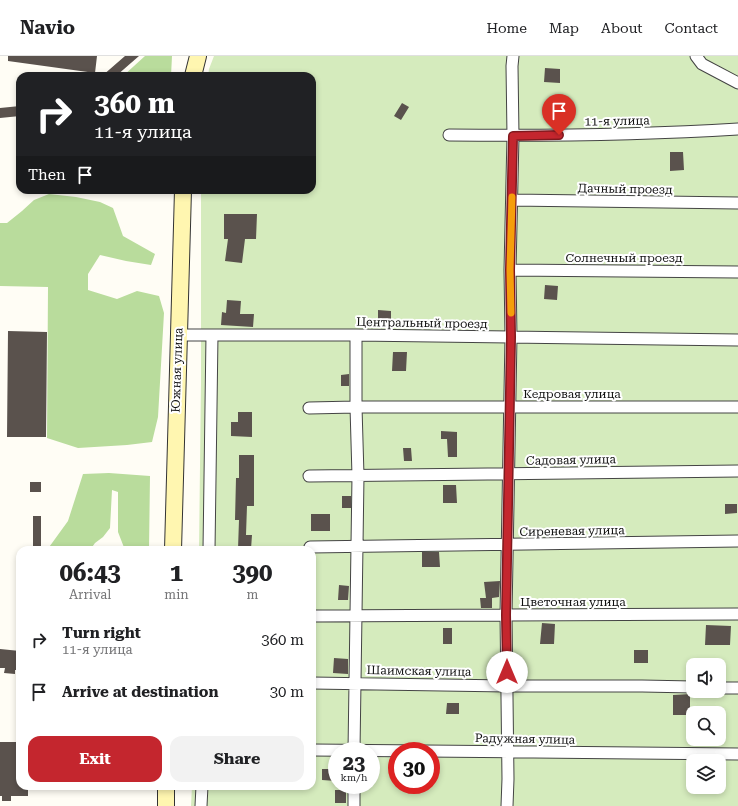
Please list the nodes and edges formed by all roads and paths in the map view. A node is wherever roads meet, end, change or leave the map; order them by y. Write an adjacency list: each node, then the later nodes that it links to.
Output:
1 (198, 56): 4 (main road)
2 (513, 56): 8 (street)
3 (696, 56): 5 (street)
4 (194, 72)
5 (738, 83)
6 (738, 129): 8 (street, 11-я улица)
7 (449, 135): 8 (street, 11-я улица)
8 (513, 136): 10 (street)
9 (183, 194): 14 (main road, Южная улица)
10 (512, 200): 11 (street, Дачный проезд); 12 (street)
11 (738, 203)
12 (510, 270): 13 (street, Солнечный проезд); 17 (street)
13 (738, 272)
14 (178, 335): 15 (street, Центральный проезд); 29 (main road, Южная улица)
15 (212, 335): 16 (street, Центральный проезд); 30 (street)
16 (356, 335): 17 (street, Центральный проезд); 19 (street)
17 (511, 337): 18 (street, Центральный проезд); 20 (street)
18 (738, 340)
19 (356, 407): 20 (street, Кедровая улица); 22 (street, Кедровая улица); 26 (street)
20 (510, 407): 21 (street, Кедровая улица); 24 (street)
21 (738, 407)
22 (309, 408)
23 (738, 471): 24 (street, Садовая улица)
24 (509, 474): 26 (street, Садовая улица); 28 (street)
25 (309, 476): 26 (street, Садовая улица)
26 (358, 476): 31 (street)
27 (738, 541): 28 (street, Сиреневая улица)
28 (508, 545): 31 (street, Сиреневая улица); 34 (street)
29 (173, 546)
30 (209, 546)
31 (357, 546): 32 (street, Сиреневая улица); 36 (street)
32 (316, 547)
33 (738, 614): 34 (street, Цветочная улица)
34 (506, 615): 36 (street, Цветочная улица); 39 (street)
35 (316, 616): 36 (street, Цветочная улица)
36 (356, 616): 38 (street)
37 (316, 683): 38 (street, Шаимская улица)
38 (355, 683): 39 (street, Шаимская улица); 43 (street)
39 (507, 686): 40 (street, Шаимская улица); 47 (street)
40 (686, 687)
41 (726, 688): 42 (street)
42 (738, 688)
43 (354, 742)
44 (316, 750): 45 (street, Радужная улица)
45 (328, 750)
46 (380, 751): 47 (street, Радужная улица)
47 (508, 751): 48 (street, Радужная улица); 55 (street)
48 (738, 754)
49 (166, 790): 52 (main road)
50 (202, 790): 53 (street)
51 (354, 794): 54 (street)
52 (166, 806)
53 (201, 806)
54 (354, 806)
55 (507, 806)

